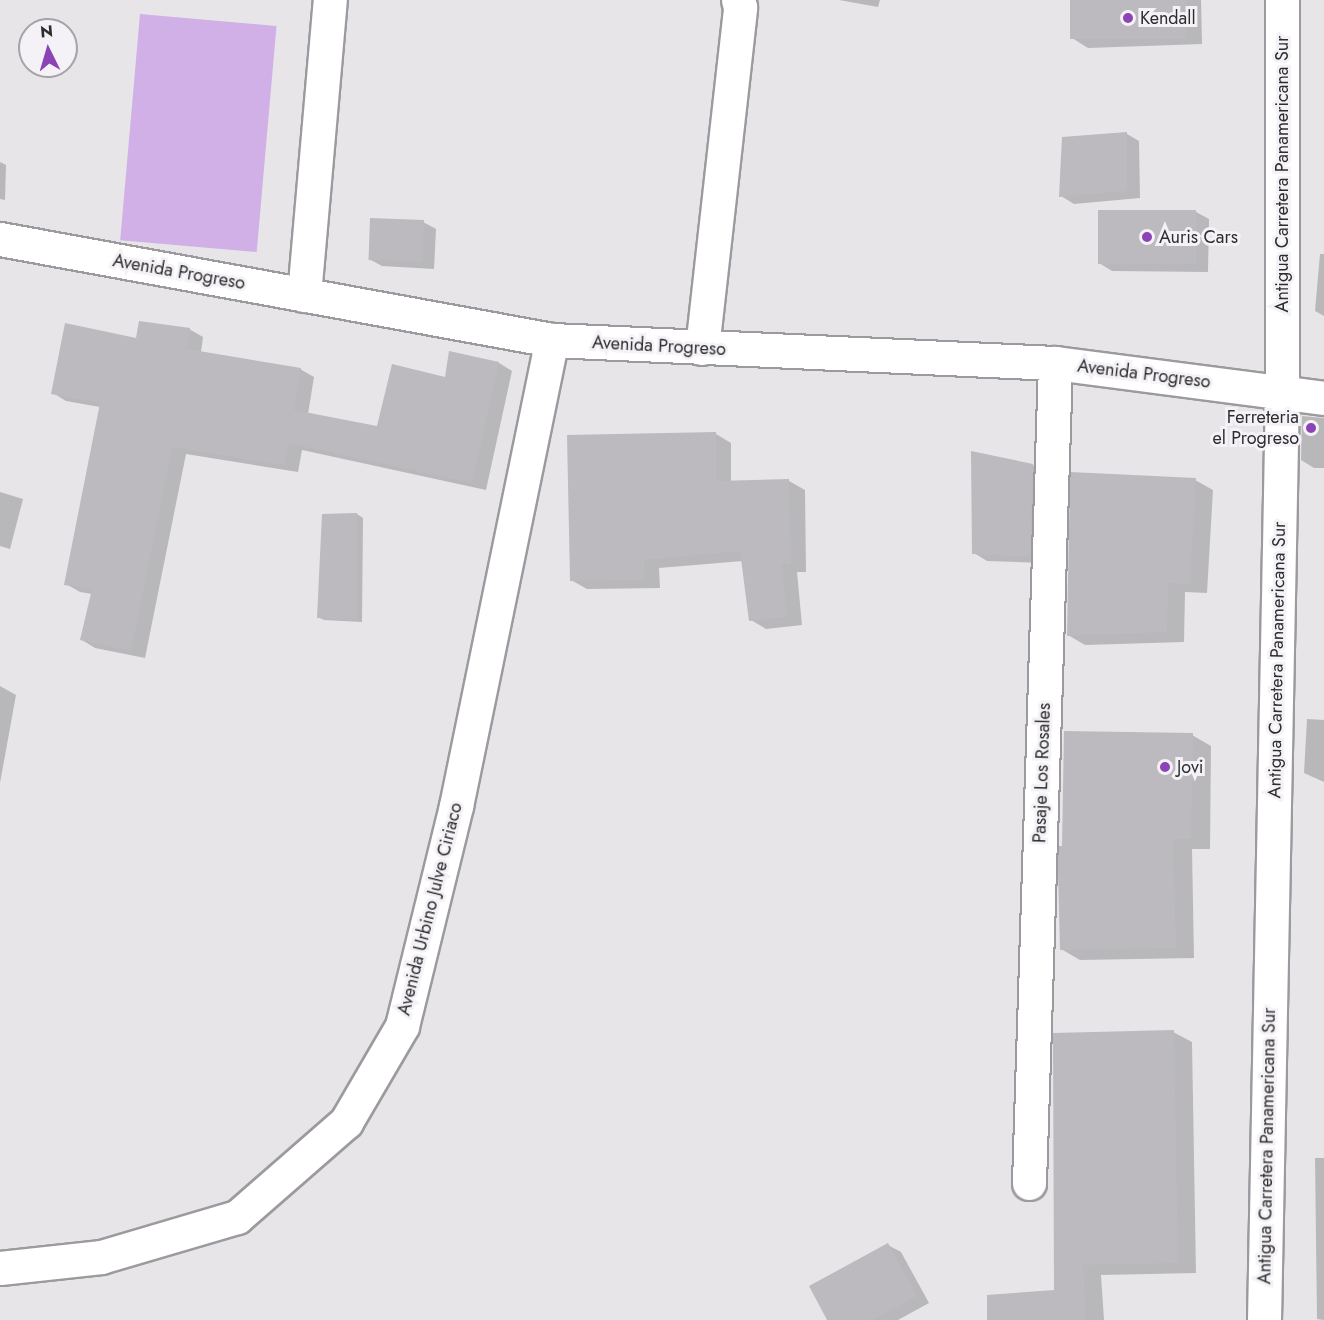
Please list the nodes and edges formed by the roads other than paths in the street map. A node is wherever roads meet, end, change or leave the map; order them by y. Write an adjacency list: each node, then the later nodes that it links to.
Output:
1 (330, 0): 5 (main road)
2 (738, 0): 7 (main road)
3 (1282, 0): 9 (main road, Antigua Carretera Panamericana Sur)
4 (0, 239): 5 (main road, Avenida Progreso)
5 (304, 295): 6 (main road, Avenida Progreso)
6 (552, 340): 7 (main road, Avenida Progreso); 12 (main road, Avenida Urbino Julve Ciriaco)
7 (702, 348): 8 (main road, Avenida Progreso)
8 (1055, 363): 9 (main road, Avenida Progreso); 11 (main road, Pasaje Los Rosales)
9 (1282, 393): 10 (main road, Avenida Progreso); 13 (main road, Antigua Carretera Panamericana Sur)
10 (1324, 398)
11 (1029, 1183)
12 (0, 1268)
13 (1264, 1320)

